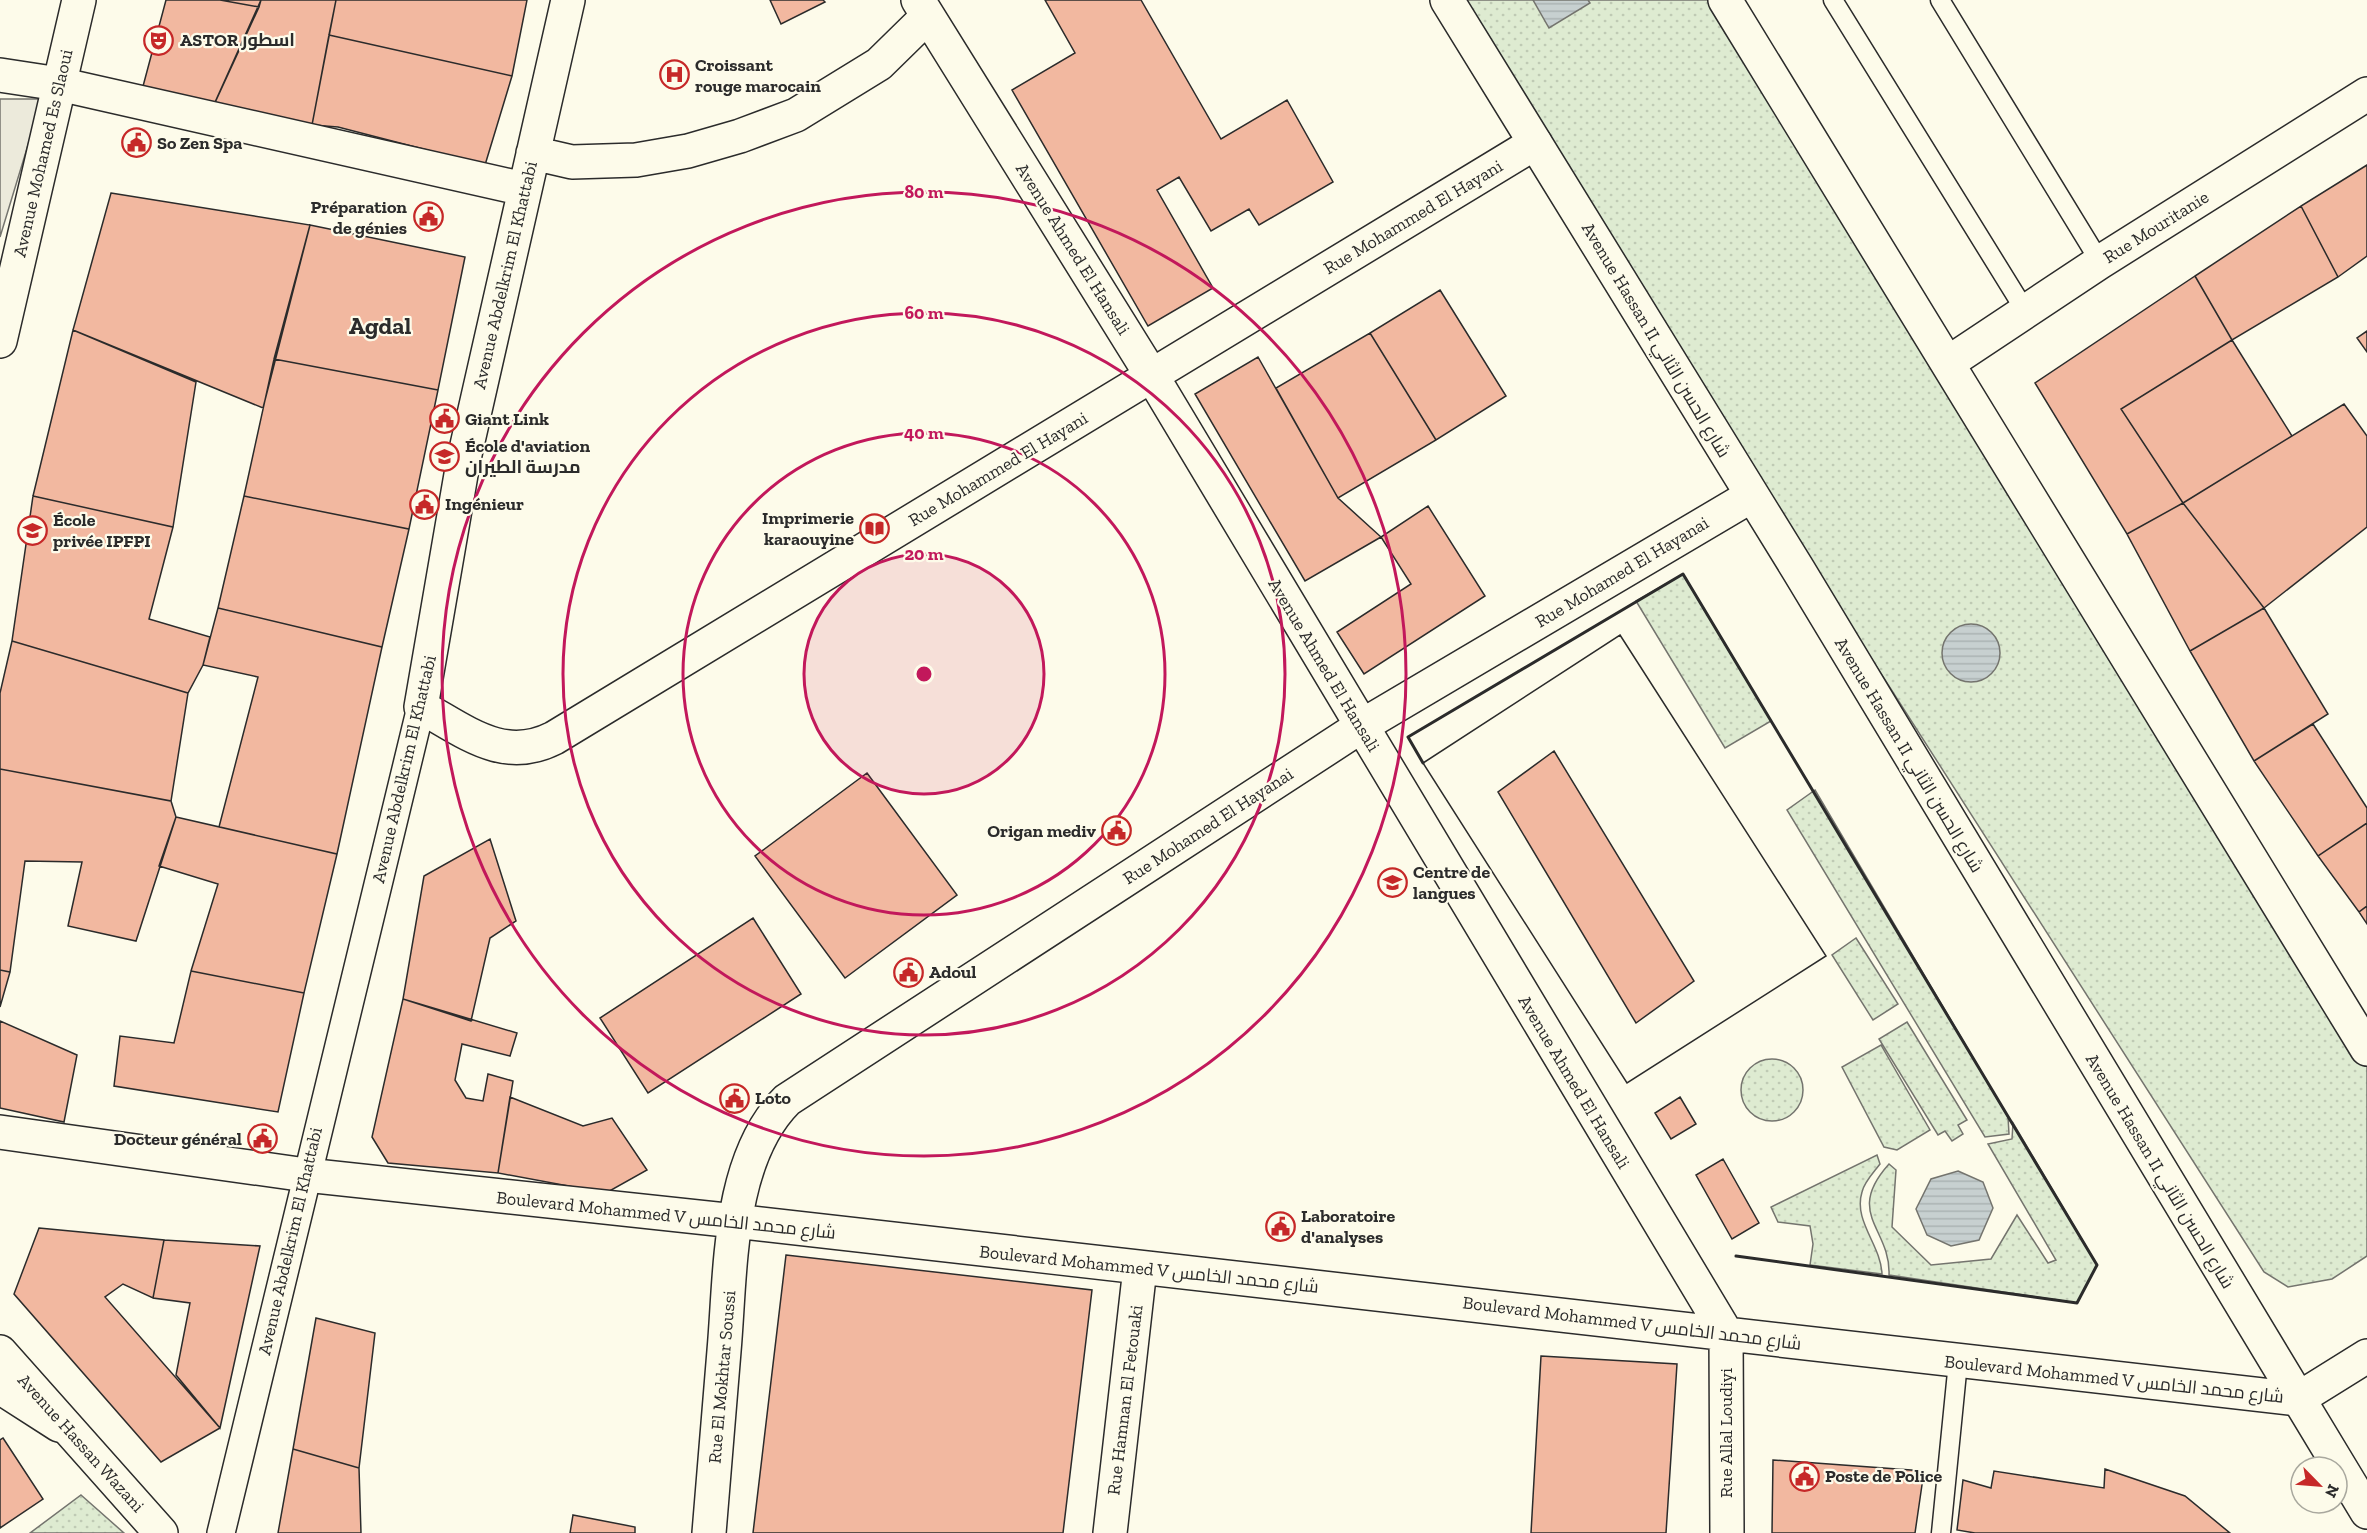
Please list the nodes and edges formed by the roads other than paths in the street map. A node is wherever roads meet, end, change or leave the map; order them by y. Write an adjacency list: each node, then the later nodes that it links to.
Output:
1 (79, 0): 9 (street, Avenue Mohamed Es Slaoui)
2 (568, 0): 12 (street, Avenue Abdelkrim El Khattabi)
3 (1447, 0): 11 (street, Avenue Hassan II شارع الحسن الثاني)
4 (1833, 0): 15 (lane)
5 (1940, 0): 14 (lane)
6 (1732, 2): 17 (street)
7 (923, 8): 12 (street); 18 (street, Avenue Ahmed El Hansali)
8 (0, 75): 9 (street)
9 (59, 84): 13 (street); 16 (street, Avenue Mohamed Es Slaoui)
10 (2367, 94): 14 (street, Rue Mouritanie)
11 (1535, 143): 18 (street, Rue Mohammed El Hayani); 19 (street, Avenue Hassan II شارع الحسن الثاني)
12 (533, 153): 13 (street, Avenue Abdelkrim El Khattabi)
13 (524, 189): 20 (street, Avenue Abdelkrim El Khattabi)
14 (2100, 262): 15 (street, Rue Mouritanie)
15 (2026, 312): 17 (street, Rue Mouritanie)
16 (0, 341)
17 (1948, 363): 22 (street)
18 (1152, 376): 20 (street, Rue Mohammed El Hayani); 21 (street, Avenue Ahmed El Hansali)
19 (1751, 496): 21 (street, Rue Mohamed El Hayanai); 32 (street, Avenue Hassan II شارع الحسن الثاني)
20 (421, 708): 24 (street, Avenue Abdelkrim El Khattabi)
21 (1360, 727): 25 (street, Rue Mohamed El Hayanai); 27 (street, Avenue Ahmed El Hansali)
22 (2367, 1049)
23 (0, 1132): 24 (street, Boulevard Mohammed V شارع محمد الخامس)
24 (306, 1175): 25 (street, Boulevard Mohammed V شارع محمد الخامس); 36 (street, Avenue Abdelkrim El Khattabi)
25 (735, 1221): 26 (street, Boulevard Mohammed V شارع محمد الخامس); 37 (street, Rue El Mokhtar Soussi)
26 (1140, 1268): 27 (street, Boulevard Mohammed V شارع محمد الخامس); 38 (street, Rue Hamnan El Fetouaki)
27 (1726, 1333): 30 (street, Boulevard Mohammed V شارع محمد الخامس); 39 (street, Rue Allal Loudiyi)
28 (0, 1352): 33 (street, Avenue Hassan Wazani)
29 (2367, 1356): 32 (street)
30 (1958, 1362): 32 (street, Boulevard Mohammed V شارع محمد الخامس); 40 (lane)
31 (0, 1387): 33 (street)
32 (2298, 1399): 34 (street, Avenue Hassan II شارع الحسن الثاني)
33 (72, 1433): 35 (street, Avenue Hassan Wazani)
34 (2367, 1512)
35 (162, 1533)
36 (220, 1533)
37 (709, 1533)
38 (1110, 1533)
39 (1727, 1533)
40 (1941, 1533)

